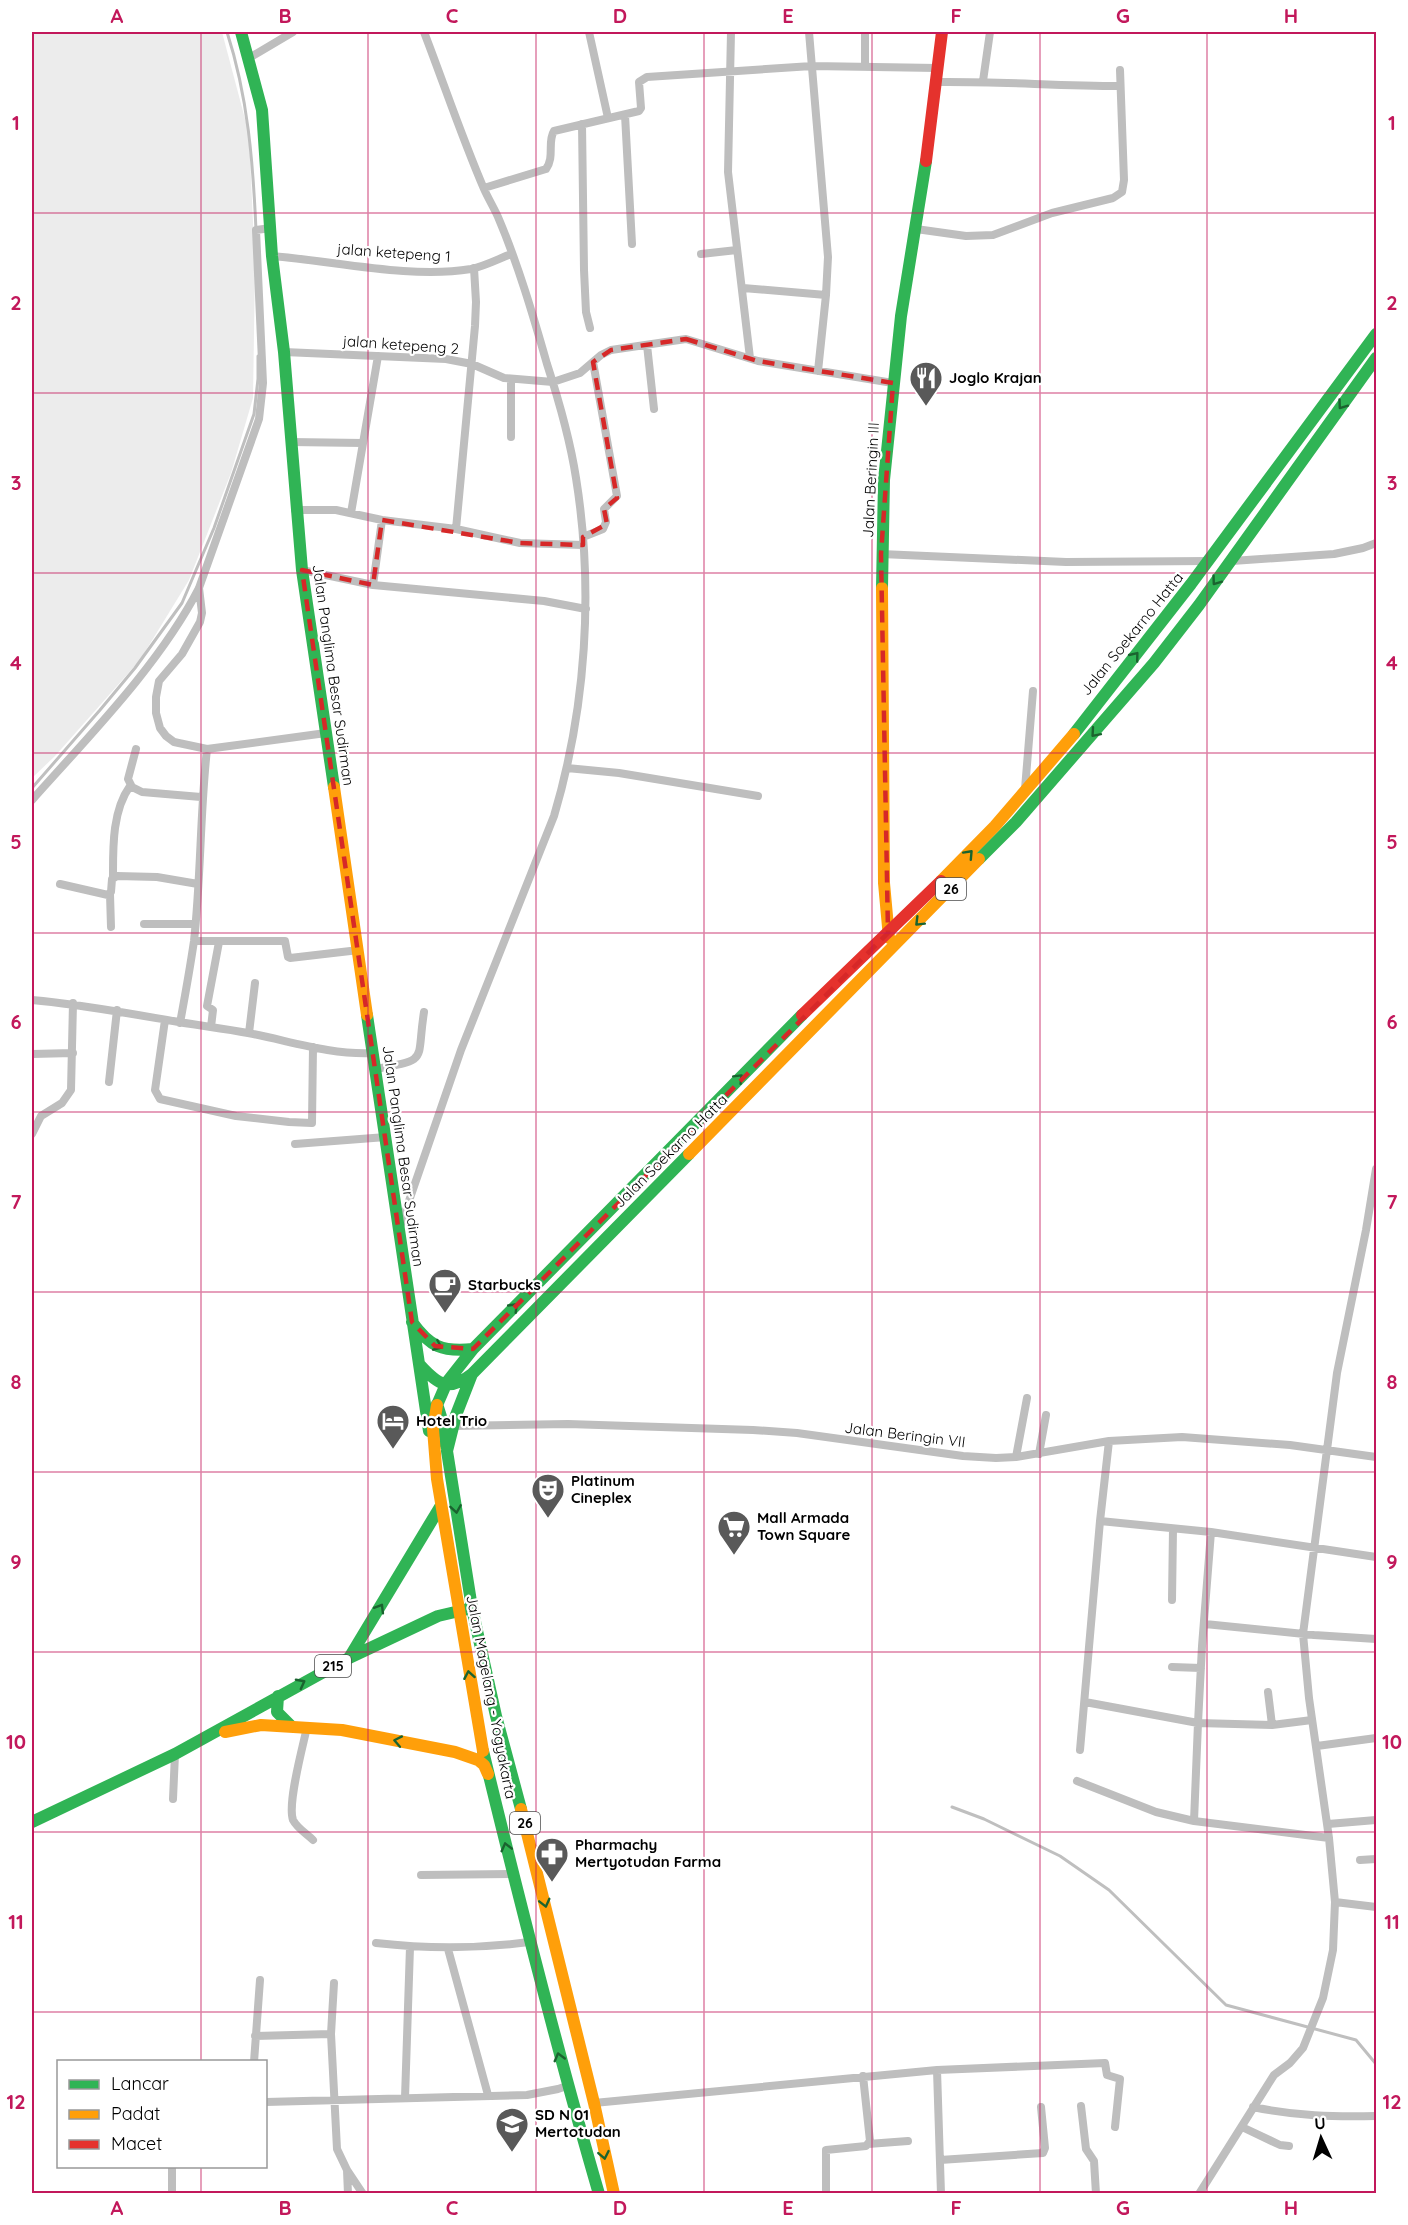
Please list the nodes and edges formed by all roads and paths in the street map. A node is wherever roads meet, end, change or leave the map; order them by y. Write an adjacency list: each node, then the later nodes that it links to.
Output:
1 (241, 32): 10 (main road, Jalan Panglima Besar Sudirman)
2 (293, 32): 10 (street)
3 (424, 32): 22 (street)
4 (590, 32): 20 (street)
5 (731, 32): 15 (street)
6 (809, 32): 11 (street)
7 (865, 32): 12 (street)
8 (942, 32): 13 (main road, Jalan Beringin III)
9 (990, 32): 16 (street)
10 (249, 58): 23 (main road, Jalan Panglima Besar Sudirman)
11 (812, 66): 12 (street); 15 (street); 32 (street)
12 (865, 66): 13 (street)
13 (937, 68): 17 (main road, Jalan Beringin III)
14 (1120, 70): 18 (street)
15 (730, 72): 19 (street); 26 (street)
16 (983, 81): 17 (street); 18 (street)
17 (935, 82): 24 (main road, Jalan Beringin III)
18 (1119, 86): 24 (street)
19 (625, 115): 20 (street); 25 (street)
20 (608, 118): 21 (street)
21 (582, 124): 22 (street); 33 (street)
22 (484, 188): 27 (street)
23 (271, 228): 29 (main road, Jalan Panglima Besar Sudirman); 61 (street)
24 (916, 229): 45 (main road, Jalan Beringin III)
25 (632, 244)
26 (737, 249): 28 (street); 31 (street)
27 (511, 254): 30 (street, jalan ketepeng 1); 44 (street)
28 (701, 254)
29 (272, 256): 30 (street, jalan ketepeng 1); 36 (main road, Jalan Panglima Besar Sudirman)
30 (474, 268): 41 (street)
31 (743, 288): 32 (street); 38 (street)
32 (826, 295): 42 (street)
33 (590, 328)
34 (1377, 334): 57 (main road, Jalan Soekarno Hatta / 26)
35 (647, 345): 38 (street, jalan ketepeng 2); 40 (street, jalan ketepeng 2); 46 (street)
36 (284, 352): 37 (street, jalan ketepeng 2); 48 (main road, Jalan Panglima Besar Sudirman)
37 (378, 356): 41 (street, jalan ketepeng 2); 49 (street)
38 (750, 358): 42 (street, jalan ketepeng 2)
39 (1377, 358): 58 (main road, Jalan Soekarno Hatta / 26, one-way to 58)
40 (593, 362): 44 (street, jalan ketepeng 2); 54 (street)
41 (472, 364): 43 (street, jalan ketepeng 2); 53 (street)
42 (818, 371): 45 (street, jalan ketepeng 2)
43 (511, 379): 44 (street, jalan ketepeng 2); 47 (street)
44 (553, 381): 54 (street)
45 (893, 383): 56 (main road, Jalan Beringin III)
46 (654, 409)
47 (511, 437)
48 (290, 442): 49 (street); 50 (main road, Jalan Panglima Besar Sudirman)
49 (363, 443): 51 (street)
50 (296, 510): 51 (street); 59 (main road, Jalan Panglima Besar Sudirman)
51 (351, 513): 52 (street)
52 (382, 520): 53 (street); 60 (street)
53 (456, 529): 54 (street)
54 (583, 541): 62 (street)
55 (1377, 543): 58 (street)
56 (881, 554): 57 (street); 80 (main road, Jalan Beringin III)
57 (1209, 561): 69 (main road, Jalan Soekarno Hatta / 26, one-way to 57)
58 (1230, 561): 84 (main road, Jalan Soekarno Hatta / 26, one-way to 84)
59 (302, 570): 60 (street); 64 (main road, Jalan Panglima Besar Sudirman)
60 (373, 585): 62 (street)
61 (198, 588): 66 (street); 72 (street)
62 (586, 609): 67 (street)
63 (1033, 691): 69 (street)
64 (326, 733): 66 (street); 83 (main road, Jalan Panglima Besar Sudirman)
65 (135, 749): 68 (street)
66 (207, 749): 71 (street)
67 (567, 768): 70 (street); 106 (street)
68 (130, 786): 71 (street); 73 (street)
69 (1025, 789): 80 (main road, Jalan Soekarno Hatta / 26, one-way to 69)
70 (758, 796)
71 (201, 797): 75 (street)
72 (32, 800)
73 (113, 878): 75 (street); 76 (street)
74 (60, 884): 76 (street)
75 (198, 884): 78 (street)
76 (110, 894): 79 (street)
77 (144, 924): 78 (street)
78 (195, 924): 81 (street)
79 (111, 927)
80 (888, 933): 84 (main road); 104 (main road, Jalan Soekarno Hatta / 26, one-way to 80)
81 (194, 941): 82 (street); 91 (street)
82 (219, 942): 83 (street); 92 (street)
83 (359, 950): 96 (main road, Jalan Panglima Besar Sudirman)
84 (891, 950): 105 (main road, Jalan Soekarno Hatta / 26)
85 (255, 983): 93 (street)
86 (32, 1000): 87 (street)
87 (73, 1003): 88 (street); 95 (street)
88 (117, 1010): 90 (street); 99 (street)
89 (424, 1012): 98 (street)
90 (165, 1020): 91 (street); 94 (street)
91 (180, 1023): 92 (street)
92 (211, 1027): 93 (street)
93 (249, 1033): 94 (street)
94 (313, 1047): 96 (street)
95 (73, 1053): 97 (street); 100 (street)
96 (373, 1053): 98 (main road, Jalan Panglima Besar Sudirman)
97 (32, 1054)
98 (376, 1069): 101 (main road, Jalan Panglima Besar Sudirman)
99 (109, 1082)
100 (32, 1134)
101 (386, 1137): 102 (street); 106 (main road, Jalan Panglima Besar Sudirman)
102 (296, 1144)
103 (1377, 1169): 117 (street)
104 (632, 1189): 105 (main road); 108 (main road, Jalan Soekarno Hatta / 26, one-way to 104)
105 (642, 1201): 110 (main road, Jalan Soekarno Hatta / 26)
106 (399, 1230): 107 (main road, Jalan Panglima Besar Sudirman)
107 (412, 1322): 108 (main road, one-way to 108); 109 (main road, Jalan Panglima Besar Sudirman)
108 (473, 1348): 111 (main road, 26)
109 (420, 1365): 111 (main road); 113 (main road); 115 (main road)
110 (472, 1374): 111 (main road); 115 (main road, 26)
111 (446, 1384): 113 (main road, 26)
112 (1027, 1398): 119 (street)
113 (437, 1404): 115 (main road, 26)
114 (1046, 1415): 118 (street)
115 (440, 1425): 119 (street, Jalan Beringin VII); 121 (main road, Jalan Magelang - Yogyakarta / 26); 128 (main road, Jalan Magelang - Yogyakarta / 26, one-way to 128)
116 (1109, 1441): 117 (street, Jalan Beringin VII); 118 (street, Jalan Beringin VII); 122 (street)
117 (1326, 1450): 120 (street, Jalan Beringin VII); 125 (street)
118 (1039, 1454): 119 (street, Jalan Beringin VII)
119 (1016, 1457)
120 (1377, 1457)
121 (441, 1507): 129 (main road, Jalan Magelang - Yogyakarta / 26); 133 (main road, 215, one-way to 121)
122 (1100, 1521): 123 (street); 138 (street)
123 (1173, 1529): 124 (street); 127 (street)
124 (1211, 1532): 125 (street); 130 (street)
125 (1320, 1547): 126 (street); 131 (street)
126 (1376, 1557)
127 (1172, 1600)
128 (472, 1608): 129 (main road); 139 (main road, Jalan Magelang - Yogyakarta / 26)
129 (458, 1610): 133 (main road, 215); 148 (main road, Jalan Magelang - Yogyakarta / 26, one-way to 129)
130 (1205, 1624): 131 (street); 135 (street)
131 (1308, 1634): 132 (street); 140 (street)
132 (1377, 1639)
133 (350, 1658): 137 (main road, 215, one-way to 133)
134 (1172, 1667): 135 (street)
135 (1201, 1668): 141 (street)
136 (1268, 1692): 142 (street)
137 (278, 1696): 143 (main road); 145 (main road, 215)
138 (1085, 1702): 141 (street); 149 (street)
139 (496, 1716): 148 (main road); 183 (main road, Jalan Magelang - Yogyakarta / 26, one-way to 183)
140 (1312, 1720): 142 (street); 147 (street)
141 (1198, 1723): 142 (street); 156 (street)
142 (1272, 1725)
143 (291, 1726): 144 (main road, 215); 145 (main road, 215)
144 (306, 1727): 150 (main road, 215, one-way to 144); 160 (street)
145 (214, 1733): 151 (main road, 215)
146 (1377, 1738): 147 (street)
147 (1321, 1745): 158 (street)
148 (483, 1749): 150 (main road); 152 (main road, Jalan Magelang - Yogyakarta / 26)
149 (1080, 1750)
150 (455, 1752): 152 (main road, 215)
151 (176, 1754): 154 (street); 157 (main road, 215)
152 (491, 1782): 163 (main road, Jalan Magelang - Yogyakarta / 26, one-way to 152)
153 (1077, 1782): 156 (street)
154 (173, 1799)
155 (1377, 1820): 158 (street)
156 (1194, 1821): 159 (street)
157 (32, 1822)
158 (1328, 1824): 159 (street)
159 (1329, 1838): 165 (street)
160 (313, 1840)
161 (1377, 1859): 162 (street)
162 (1360, 1860)
163 (513, 1874): 164 (street); 167 (main road, Jalan Magelang - Yogyakarta / 26)
164 (421, 1875)
165 (1335, 1902): 166 (street); 186 (street)
166 (1377, 1907)
167 (529, 1942): 170 (street); 178 (main road, Jalan Magelang - Yogyakarta / 26, one-way to 167)
168 (376, 1943): 169 (street)
169 (410, 1947): 170 (street); 180 (street)
170 (448, 1949): 179 (street)
171 (260, 1980): 174 (street)
172 (334, 1983): 173 (street)
173 (331, 2034): 174 (street); 181 (street)
174 (255, 2036): 175 (street)
175 (254, 2060)
176 (937, 2070): 177 (street); 188 (street); 193 (street)
177 (863, 2076): 183 (street); 191 (street)
178 (567, 2086): 179 (street); 199 (main road, Jalan Magelang - Yogyakarta / 26)
179 (488, 2095): 180 (street)
180 (405, 2098): 181 (street)
181 (333, 2101): 182 (street); 195 (street)
182 (267, 2102)
183 (594, 2103): 200 (main road, Jalan Magelang - Yogyakarta / 26, one-way to 200)
184 (1081, 2106): 203 (street)
185 (1041, 2107): 193 (street)
186 (1253, 2107): 187 (street); 189 (street)
187 (1377, 2116)
188 (1115, 2127)
189 (1242, 2127): 192 (street); 204 (street)
190 (908, 2141): 191 (street)
191 (868, 2144): 201 (street)
192 (1289, 2146)
193 (940, 2160): 202 (street)
194 (172, 2168): 196 (street)
195 (350, 2173): 197 (street); 198 (street)
196 (172, 2193)
197 (348, 2193)
198 (363, 2193)
199 (599, 2193)
200 (614, 2193)
201 (826, 2193)
202 (941, 2193)
203 (1096, 2193)
204 (1198, 2193)

